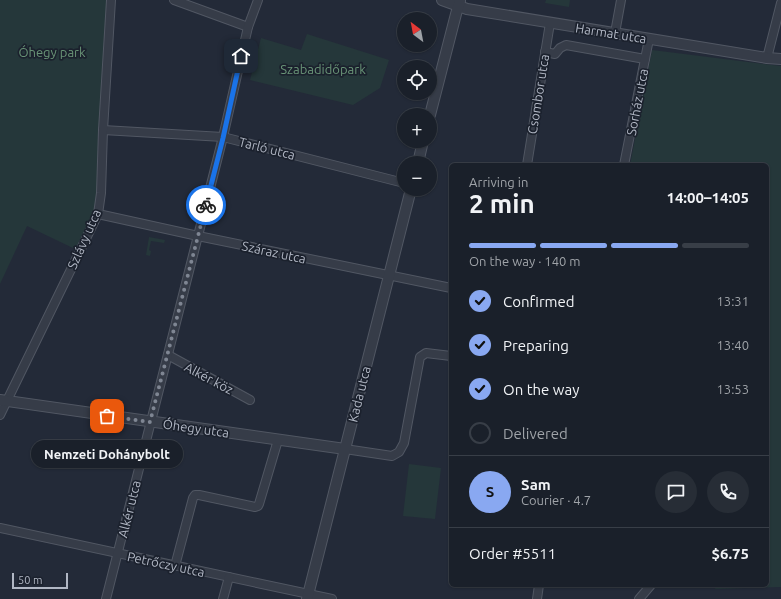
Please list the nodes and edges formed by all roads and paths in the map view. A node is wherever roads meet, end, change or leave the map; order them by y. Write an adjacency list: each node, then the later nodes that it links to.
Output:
1 (111, 0): 17 (street, Szlávy utca)
2 (174, 0): 9 (street)
3 (258, 0): 9 (street, Alkér utca)
4 (442, 0): 6 (street, Harmat utca)
5 (621, 2): 10 (street)
6 (459, 3): 8 (street, Harmat utca); 16 (street)
7 (781, 3): 13 (street)
8 (550, 23): 10 (street, Harmat utca); 12 (street, Csombor utca)
9 (248, 27): 18 (street, Alkér utca)
10 (615, 33): 11 (street, Harmat utca)
11 (649, 39): 13 (street, Harmat utca); 14 (street, Sorház utca)
12 (545, 52): 14 (street); 19 (street, Csombor utca)
13 (767, 58): 15 (street, Harmat utca)
14 (645, 59): 20 (street, Sorház utca)
15 (781, 59)
16 (432, 108)
17 (103, 130): 18 (street, Tarló utca); 23 (street, Szlávy utca)
18 (223, 138): 21 (street, Tarló utca); 24 (street, Alkér utca)
19 (527, 163)
20 (624, 163)
21 (397, 181)
22 (409, 196): 25 (street, Kada utca)
23 (98, 214): 24 (street, Száraz utca); 30 (street, Szlávy utca)
24 (198, 236): 25 (street, Száraz utca); 27 (street, Alkér utca)
25 (389, 275): 26 (street, Száraz utca); 34 (street, Kada utca)
26 (449, 288)
27 (168, 355): 29 (street, Alkér köz); 32 (street, Alkér utca)
28 (449, 356): 34 (street)
29 (250, 400)
30 (3, 401): 31 (street, Szlávy utca); 32 (street, Óhegy utca)
31 (0, 415)
32 (150, 422): 33 (street, Óhegy utca); 36 (street, Alkér utca)
33 (278, 440): 34 (street, Óhegy utca); 37 (street)
34 (345, 449): 41 (street, Kada utca)
35 (0, 528): 36 (street, Petrőczy utca)
36 (117, 553): 37 (street, Petrőczy utca); 42 (street, Alkér utca)
37 (175, 566): 38 (street, Petrőczy utca)
38 (229, 577): 41 (street, Petrőczy utca); 43 (street)
39 (540, 587): 45 (street)
40 (649, 587): 46 (street)
41 (307, 596): 44 (street, Petrőczy utca)
42 (106, 599)
43 (223, 599)
44 (332, 599)
45 (537, 599)
46 (639, 599)

